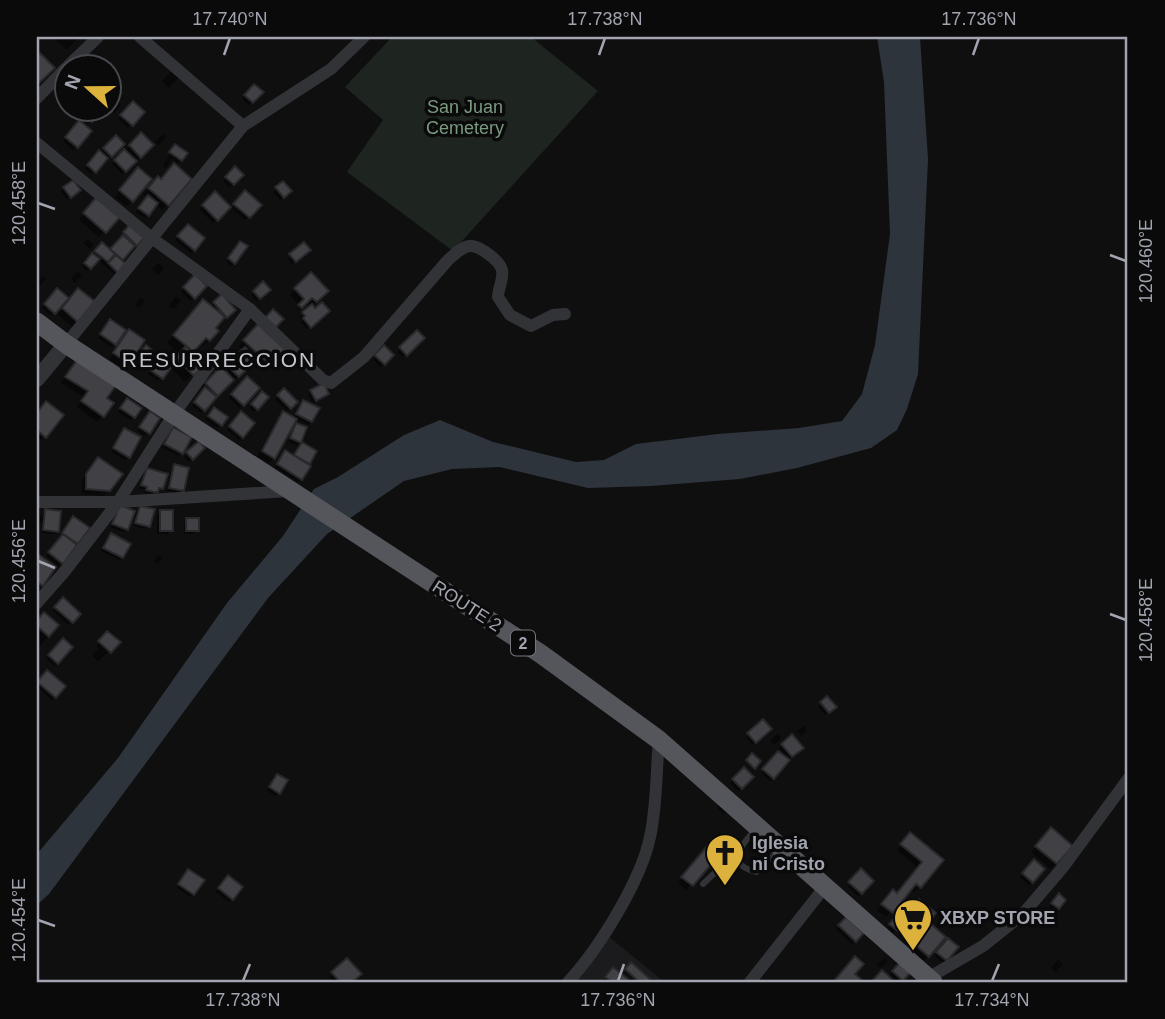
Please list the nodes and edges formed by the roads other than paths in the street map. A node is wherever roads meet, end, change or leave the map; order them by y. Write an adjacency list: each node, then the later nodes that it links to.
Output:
1 (98, 37): 4 (street)
2 (140, 37): 7 (street)
3 (364, 37): 7 (street)
4 (82, 52)
5 (52, 82): 6 (street)
6 (37, 98)
7 (243, 126): 9 (street)
8 (37, 143): 9 (street)
9 (153, 239): 10 (street); 13 (street)
10 (250, 309): 11 (street); 15 (street)
11 (565, 314)
12 (37, 322): 13 (highway, ROUTE 2 / 2)
13 (66, 344): 14 (street); 15 (highway, ROUTE 2 / 2)
14 (37, 379)
15 (174, 414): 16 (highway, ROUTE 2 / 2); 18 (street)
16 (295, 494): 18 (street); 20 (highway, ROUTE 2 / 2)
17 (37, 502): 18 (street)
18 (118, 502): 19 (street)
19 (37, 604)
20 (659, 740): 22 (highway, ROUTE 2 / 2); 28 (street)
21 (1128, 779): 27 (street)
22 (757, 827): 23 (highway, ROUTE 2 / 2); 24 (lane)
23 (780, 849): 24 (lane); 26 (highway, ROUTE 2 / 2)
24 (738, 851): 25 (lane)
25 (703, 884)
26 (824, 888): 27 (highway, ROUTE 2 / 2); 29 (street)
27 (930, 980)
28 (568, 982)
29 (750, 982)

